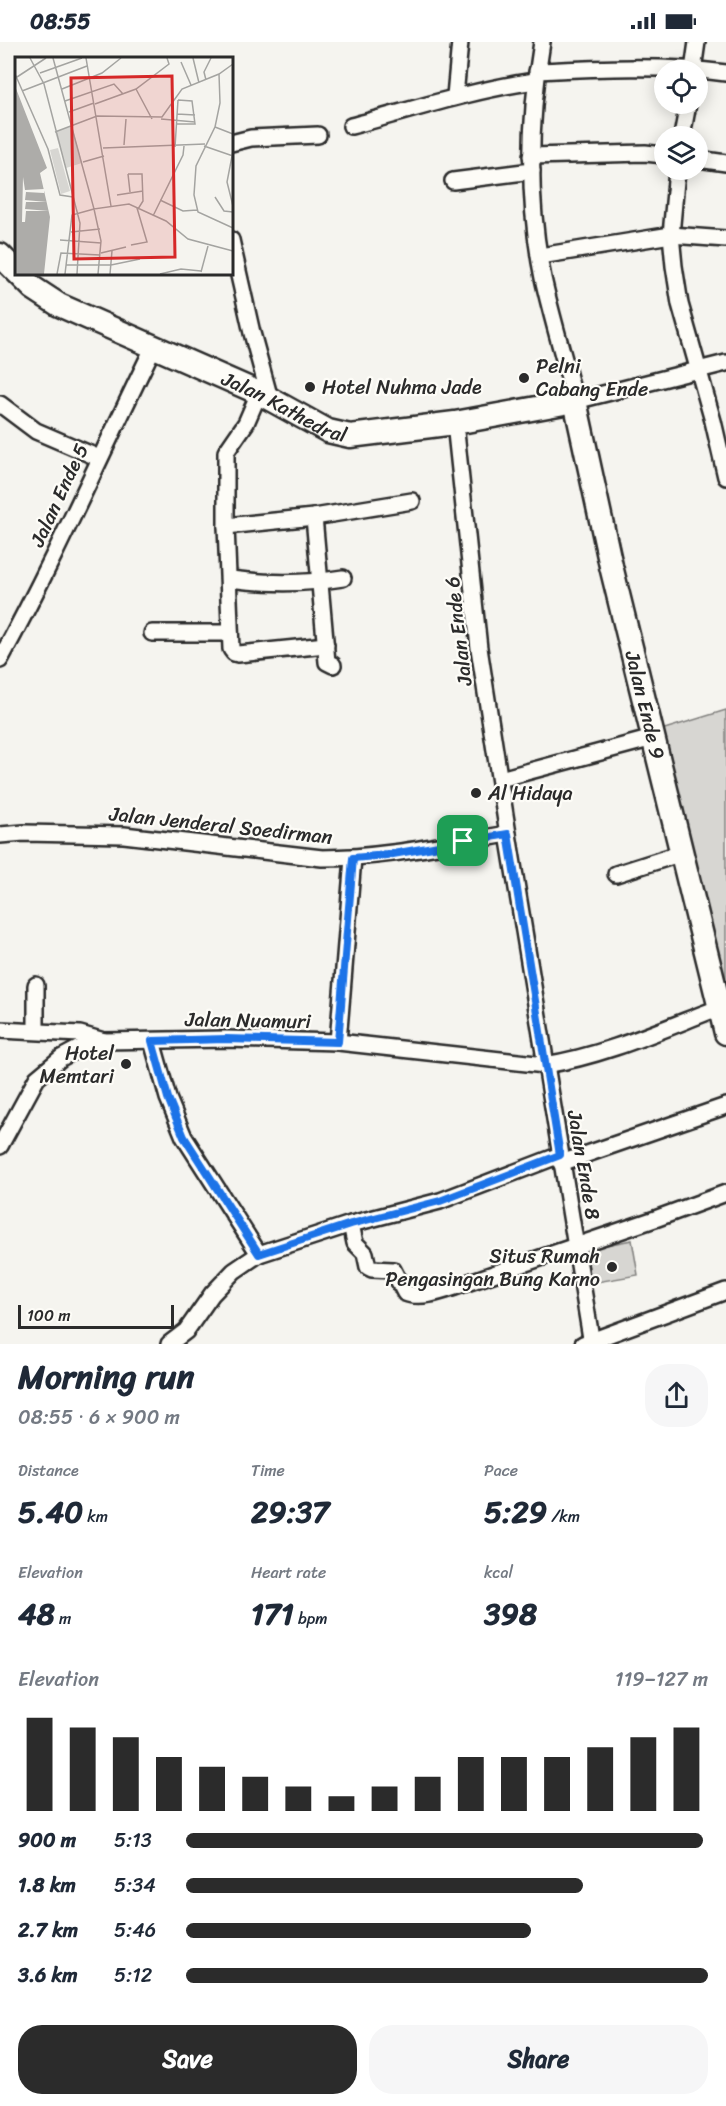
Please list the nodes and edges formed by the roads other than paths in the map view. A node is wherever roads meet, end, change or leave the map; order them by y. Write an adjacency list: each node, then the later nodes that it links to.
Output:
1 (460, 42): 9 (street)
2 (542, 42): 8 (street)
3 (697, 42): 4 (street)
4 (694, 60)
5 (654, 69): 8 (street)
6 (708, 71): 7 (street)
7 (726, 73)
8 (536, 76): 9 (street); 16 (street)
9 (455, 96): 10 (street)
10 (351, 126)
11 (318, 135): 12 (street)
12 (232, 142)
13 (654, 154): 16 (street)
14 (708, 160): 15 (street)
15 (726, 163)
16 (532, 164): 18 (street); 23 (street)
17 (676, 180): 19 (street)
18 (453, 181)
19 (671, 235): 20 (street); 23 (street); 28 (street)
20 (726, 239)
21 (232, 244): 29 (street)
22 (0, 255): 24 (highway, Jalan Kathedral)
23 (540, 256): 30 (street)
24 (15, 270)
25 (19, 274): 26 (highway, Jalan Kathedral)
26 (154, 346): 29 (highway, Jalan Kathedral); 33 (street, Jalan Ende 5)
27 (726, 363): 28 (street)
28 (697, 370): 30 (street); 34 (street)
29 (264, 396): 32 (highway, Jalan Kathedral); 37 (street)
30 (576, 401): 32 (highway, Jalan Kathedral); 46 (highway, Jalan Ende 9)
31 (0, 404): 33 (street)
32 (455, 423): 47 (street, Jalan Ende 6)
33 (99, 458): 44 (street, Jalan Ende 5)
34 (726, 477)
35 (412, 501): 36 (street)
36 (314, 517): 37 (street); 40 (street)
37 (226, 526): 39 (street)
38 (343, 578): 40 (street)
39 (230, 579): 40 (street); 42 (street)
40 (321, 582): 43 (street)
41 (152, 633): 42 (street)
42 (230, 633): 43 (street)
43 (326, 645): 45 (street)
44 (0, 660)
45 (333, 665)
46 (653, 738): 47 (street); 50 (highway, Jalan Ende 9)
47 (500, 779): 49 (street, Jalan Ende 6)
48 (0, 834): 51 (street, Jalan Jenderal Soedirman)
49 (508, 834): 51 (street, Jalan Jenderal Soedirman); 61 (street, Jalan Ende 8)
50 (682, 853): 52 (street); 54 (highway, Jalan Ende 9)
51 (353, 858): 60 (street)
52 (616, 874)
53 (36, 985): 56 (street)
54 (722, 1007): 57 (highway, Jalan Ende 9); 61 (street, Jalan Nuamuri)
55 (0, 1030): 56 (street)
56 (36, 1032): 58 (street)
57 (726, 1033)
58 (104, 1041): 59 (street, Jalan Nuamuri); 63 (street, Jalan Nuamuri)
59 (152, 1041): 60 (street, Jalan Nuamuri); 68 (street)
60 (338, 1042): 61 (street, Jalan Nuamuri)
61 (545, 1065): 64 (street, Jalan Ende 8)
62 (726, 1106): 64 (street)
63 (0, 1146)
64 (561, 1159): 66 (street); 67 (street, Jalan Ende 8)
65 (726, 1193): 67 (street)
66 (351, 1224): 67 (street); 68 (street)
67 (576, 1245): 70 (street, Jalan Ende 8)
68 (259, 1254): 71 (street)
69 (726, 1292): 70 (street)
70 (589, 1343)
71 (169, 1344)

